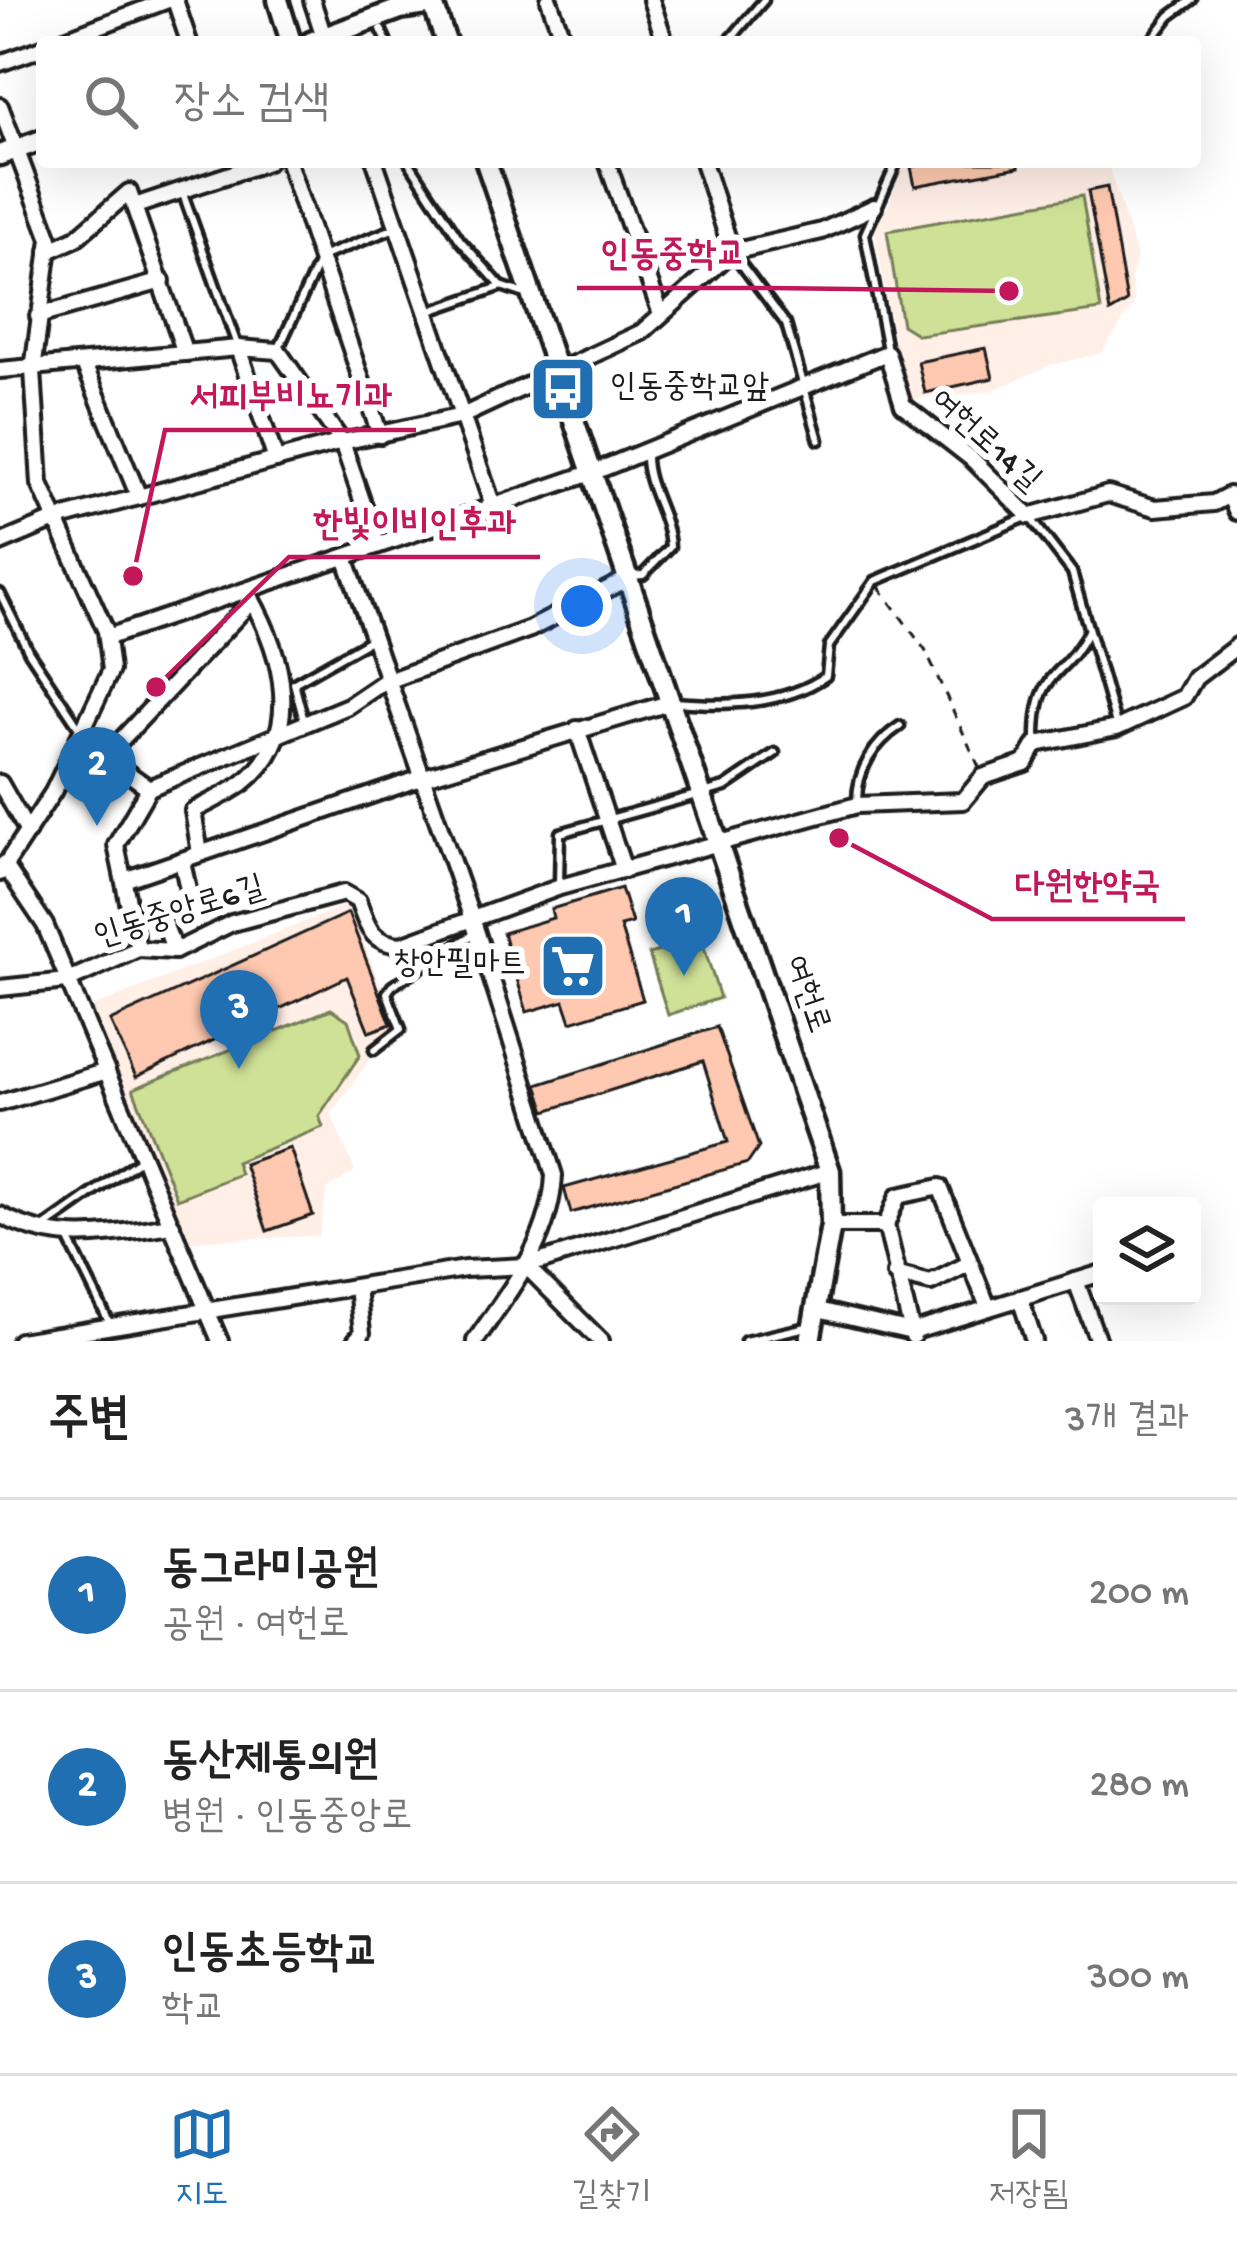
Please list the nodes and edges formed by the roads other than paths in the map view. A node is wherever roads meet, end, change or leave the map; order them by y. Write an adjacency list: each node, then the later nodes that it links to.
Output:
1 (172, 0): 9 (street); 10 (street)
2 (278, 0): 11 (street)
3 (311, 0): 12 (street)
4 (549, 0): 16 (street)
5 (651, 0): 17 (street)
6 (764, 0): 18 (lane)
7 (1192, 0): 19 (lane)
8 (438, 2): 13 (street); 14 (street); 15 (street)
9 (73, 36)
10 (187, 36)
11 (289, 36)
12 (317, 36)
13 (329, 36)
14 (384, 36)
15 (445, 36)
16 (562, 36)
17 (663, 36)
18 (733, 36)
19 (1155, 36)
20 (36, 49): 21 (street)
21 (0, 63)
22 (0, 106): 23 (street)
23 (21, 153): 24 (street); 37 (street)
24 (0, 166)
25 (249, 168): 33 (street)
26 (290, 168): 39 (street)
27 (377, 168): 36 (street)
28 (414, 168): 41 (lane)
29 (488, 168): 42 (street, 여헌로)
30 (609, 168): 44 (street)
31 (706, 168): 38 (street)
32 (895, 168): 35 (lane)
33 (182, 190): 34 (street); 46 (lane)
34 (134, 206): 37 (street); 40 (street)
35 (874, 208): 38 (street); 49 (lane)
36 (398, 227): 39 (lane); 43 (street)
37 (48, 251): 45 (street)
38 (732, 252): 44 (street); 54 (lane)
39 (321, 257): 47 (lane); 56 (street)
40 (162, 281): 45 (street); 48 (street)
41 (501, 286): 42 (lane); 43 (lane)
42 (532, 296): 53 (street, 여헌로)
43 (424, 313): 55 (street)
44 (661, 314): 53 (street)
45 (38, 316): 52 (street)
46 (238, 348): 47 (street); 48 (street); 60 (street)
47 (278, 351): 58 (street)
48 (185, 353): 50 (street)
49 (887, 353): 54 (street); 66 (street, 여헌로14길)
50 (84, 364): 52 (street); 63 (street)
51 (0, 370): 52 (street)
52 (33, 370): 67 (street)
53 (560, 375): 55 (street); 61 (street, 여헌로)
54 (806, 390): 57 (lane); 59 (street)
55 (462, 416): 56 (street); 64 (street)
56 (380, 435): 58 (street)
57 (819, 440)
58 (342, 442): 60 (street); 69 (street)
59 (646, 451): 61 (street); 71 (lane)
60 (276, 460): 63 (street)
61 (594, 472): 64 (street); 71 (street, 여헌로)
62 (1233, 494): 65 (street); 66 (street)
63 (139, 497): 67 (street)
64 (494, 506): 69 (street)
65 (1237, 512)
66 (1029, 516): 74 (lane); 79 (lane, 여헌로14길)
67 (56, 519): 68 (street); 75 (street)
68 (0, 543)
69 (377, 544): 70 (street)
70 (345, 557): 72 (street); 76 (street)
71 (631, 577): 78 (street); 79 (street, 여헌로)
72 (249, 592): 75 (street); 85 (street); 88 (street)
73 (0, 593): 84 (lane)
74 (1088, 631): 82 (lane); 86 (lane)
75 (108, 637): 84 (street)
76 (372, 639): 78 (street); 80 (lane)
77 (1237, 646): 82 (street)
78 (387, 681): 80 (street); 89 (street)
79 (672, 702): 83 (street); 92 (street, 여헌로)
80 (304, 723): 85 (street)
81 (900, 726): 94 (lane)
82 (1117, 728): 86 (street)
83 (577, 730): 89 (street); 95 (street)
84 (84, 733): 90 (street)
85 (281, 733): 91 (street); 98 (street)
86 (1036, 744): 94 (street, 인동중앙로6길)
87 (775, 753): 92 (lane)
88 (105, 758): 90 (street); 91 (street)
89 (421, 778): 98 (street); 104 (street)
90 (56, 785): 96 (street)
91 (149, 788): 102 (street)
92 (702, 789): 95 (lane); 97 (street, 여헌로)
93 (2, 792): 96 (street)
94 (857, 805): 97 (street, 인동중앙로6길)
95 (607, 818): 101 (street); 103 (lane)
96 (28, 832): 100 (street)
97 (720, 844): 101 (street, 인동중앙로6길); 113 (street, 여헌로)
98 (200, 853): 99 (street)
99 (182, 861): 102 (street); 106 (street)
100 (2, 868): 107 (street)
101 (624, 869): 103 (street, 인동중앙로6길)
102 (124, 880): 105 (street)
103 (560, 887): 104 (street, 인동중앙로6길)
104 (474, 925): 106 (street, 인동중앙로6길); 109 (lane); 121 (street)
105 (138, 949): 106 (street, 인동중앙로6길); 107 (street, 인동중앙로6길)
106 (175, 951)
107 (67, 982): 108 (street, 인동중앙로6길); 110 (street)
108 (0, 988)
109 (374, 1050)
110 (107, 1071): 111 (street); 112 (street)
111 (0, 1103)
112 (143, 1158): 115 (street); 118 (lane)
113 (830, 1171): 116 (street, 여헌로); 121 (street)
114 (0, 1215): 118 (street)
115 (172, 1225): 119 (street); 128 (street)
116 (831, 1225): 117 (street); 130 (street, 여헌로)
117 (886, 1225): 120 (street); 122 (street)
118 (35, 1233): 119 (street)
119 (68, 1238): 129 (lane)
120 (970, 1263): 122 (street); 127 (street)
121 (526, 1266): 125 (street); 136 (street); 137 (street)
122 (896, 1274): 131 (street)
123 (1093, 1276): 124 (street)
124 (1076, 1281): 126 (street); 140 (street)
125 (357, 1287): 128 (street); 135 (street)
126 (1020, 1298): 127 (street); 139 (street)
127 (988, 1307): 131 (street)
128 (209, 1311): 129 (street); 134 (street)
129 (110, 1324): 132 (street)
130 (814, 1326): 131 (street); 138 (lane)
131 (913, 1338)
132 (43, 1340): 133 (street)
133 (20, 1341)
134 (220, 1341)
135 (355, 1341)
136 (475, 1341)
137 (601, 1341)
138 (745, 1341)
139 (1034, 1341)
140 (1098, 1341)

